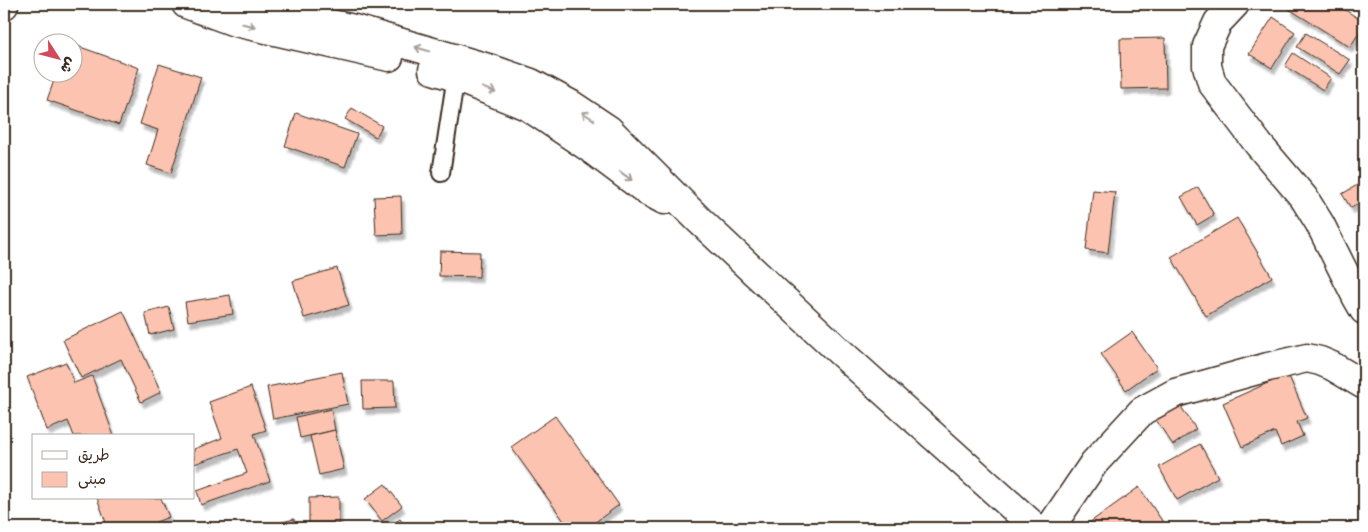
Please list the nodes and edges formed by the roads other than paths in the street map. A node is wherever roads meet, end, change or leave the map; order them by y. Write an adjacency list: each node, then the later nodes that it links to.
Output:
1 (186, 4): 4 (street, one-way to 4)
2 (238, 4): 4 (street, one-way to 2)
3 (1235, 4): 6 (street)
4 (457, 69): 5 (lane); 8 (street)
5 (441, 173)
6 (1364, 310)
7 (1364, 385): 9 (street)
8 (1036, 528)
9 (1050, 528)

